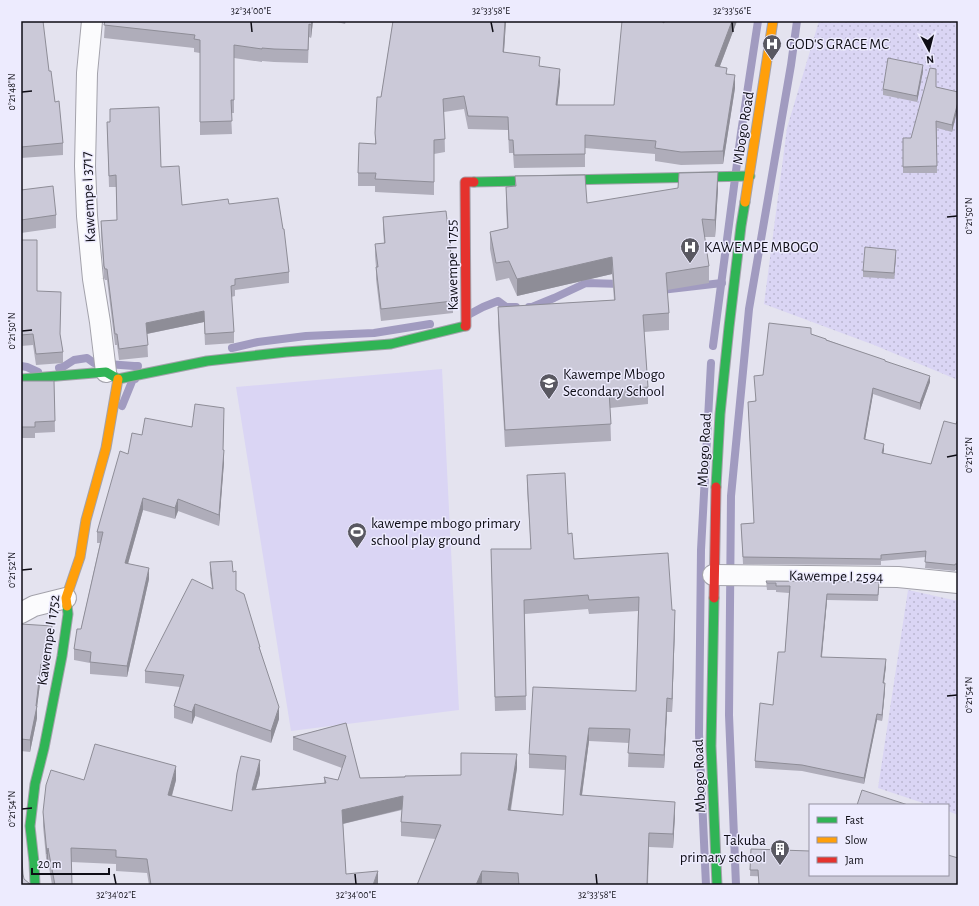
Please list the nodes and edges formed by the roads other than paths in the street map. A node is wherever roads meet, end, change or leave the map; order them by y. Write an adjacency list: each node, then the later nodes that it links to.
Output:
1 (92, 21): 4 (street, Kawempe I 3717)
2 (773, 21): 3 (street, Mbogo Road)
3 (750, 176): 4 (street, Kawempe I 1755); 6 (street, Mbogo Road)
4 (112, 376): 5 (street, Kawempe I 1755); 8 (street, Kawempe I 1752)
5 (21, 379)
6 (713, 575): 7 (street, Kawempe I 2594); 11 (street, Mbogo Road)
7 (958, 583)
8 (66, 598): 9 (street); 10 (street, Kawempe I 1752)
9 (21, 613)
10 (35, 885)
11 (717, 885)

